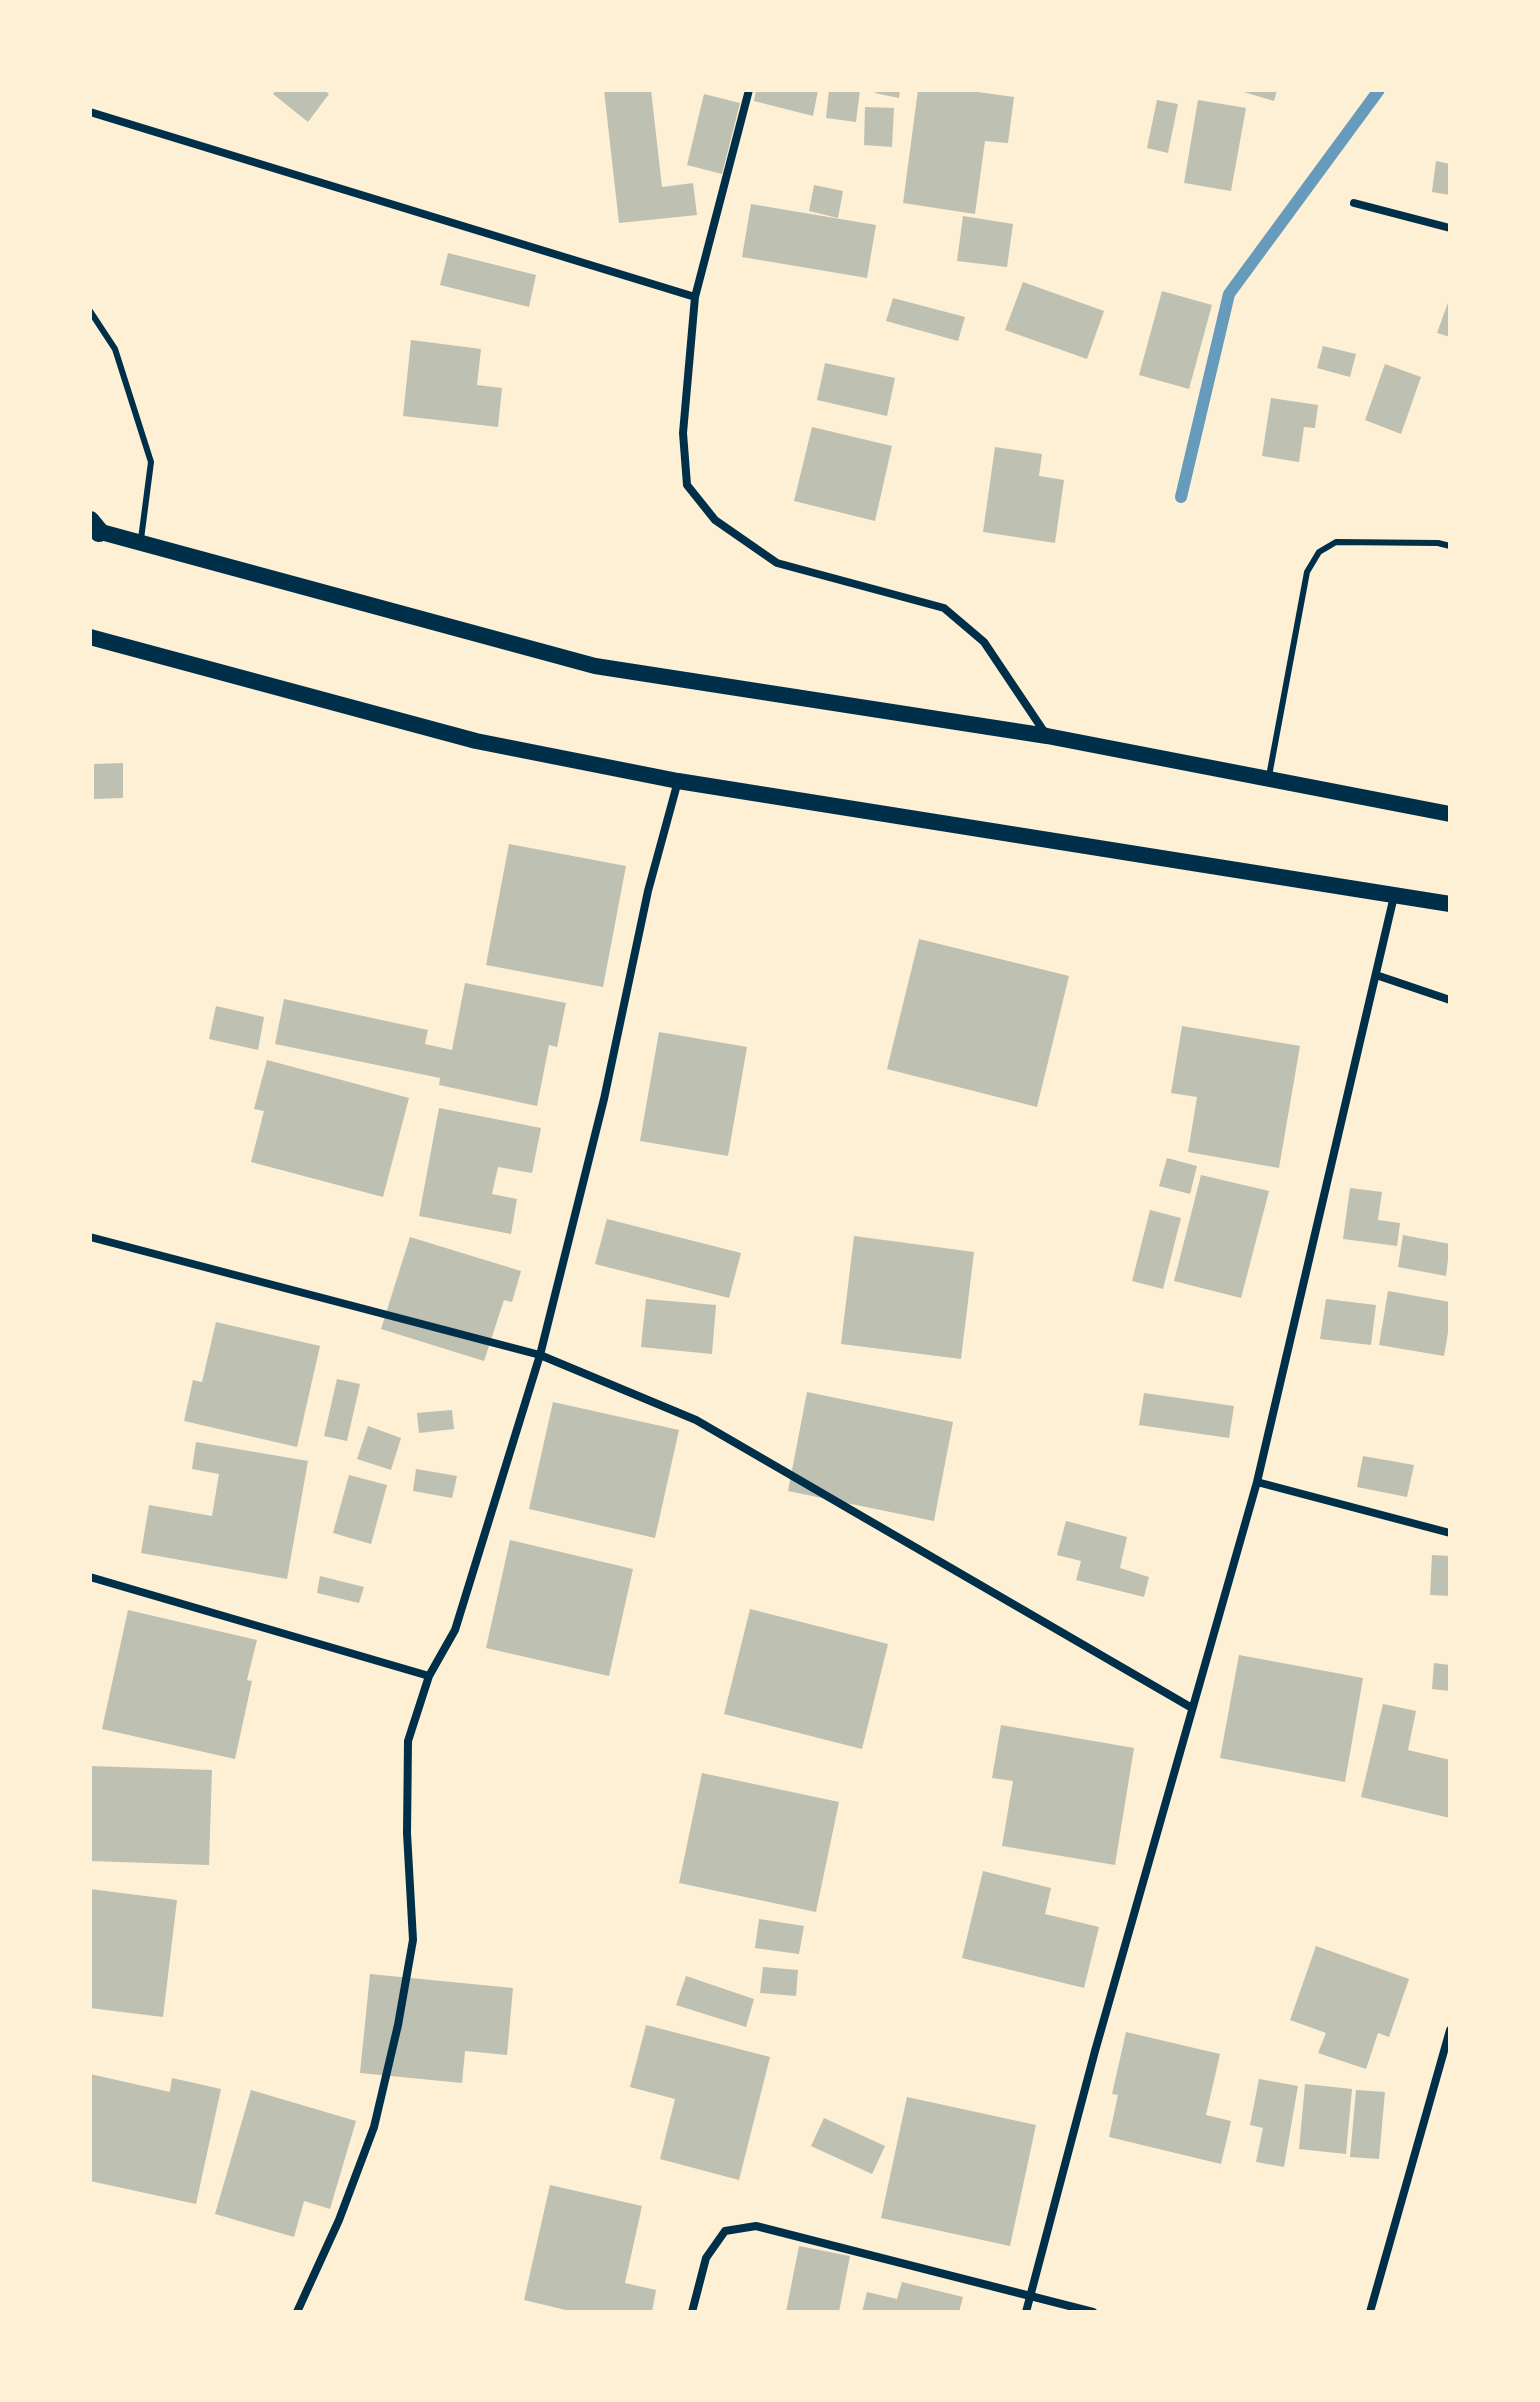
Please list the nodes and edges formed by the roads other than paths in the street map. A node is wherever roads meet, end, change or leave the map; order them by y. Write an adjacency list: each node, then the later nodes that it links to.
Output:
1 (749, 90): 5 (street)
2 (90, 112): 5 (street)
3 (1354, 203): 4 (street)
4 (1450, 228)
5 (695, 297): 11 (street)
6 (90, 311): 8 (lane)
7 (93, 527): 8 (main road)
8 (141, 543): 11 (main road)
9 (1450, 546): 12 (lane)
10 (90, 637): 13 (main road)
11 (1047, 736): 12 (main road)
12 (1268, 780): 14 (main road)
13 (678, 781): 15 (main road); 20 (street)
14 (1450, 814)
15 (1395, 895): 16 (main road); 17 (street)
16 (1450, 904)
17 (1376, 975): 18 (street); 21 (street)
18 (1450, 1000)
19 (90, 1237): 20 (street)
20 (540, 1355): 24 (street); 25 (street)
21 (1257, 1482): 22 (street); 25 (street)
22 (1450, 1533)
23 (90, 1577): 24 (street)
24 (429, 1676): 28 (street)
25 (1192, 1708): 27 (street)
26 (1450, 2030): 32 (street)
27 (1030, 2296): 29 (street); 30 (street); 31 (street)
28 (297, 2312)
29 (692, 2312)
30 (1026, 2312)
31 (1093, 2312)
32 (1370, 2312)

